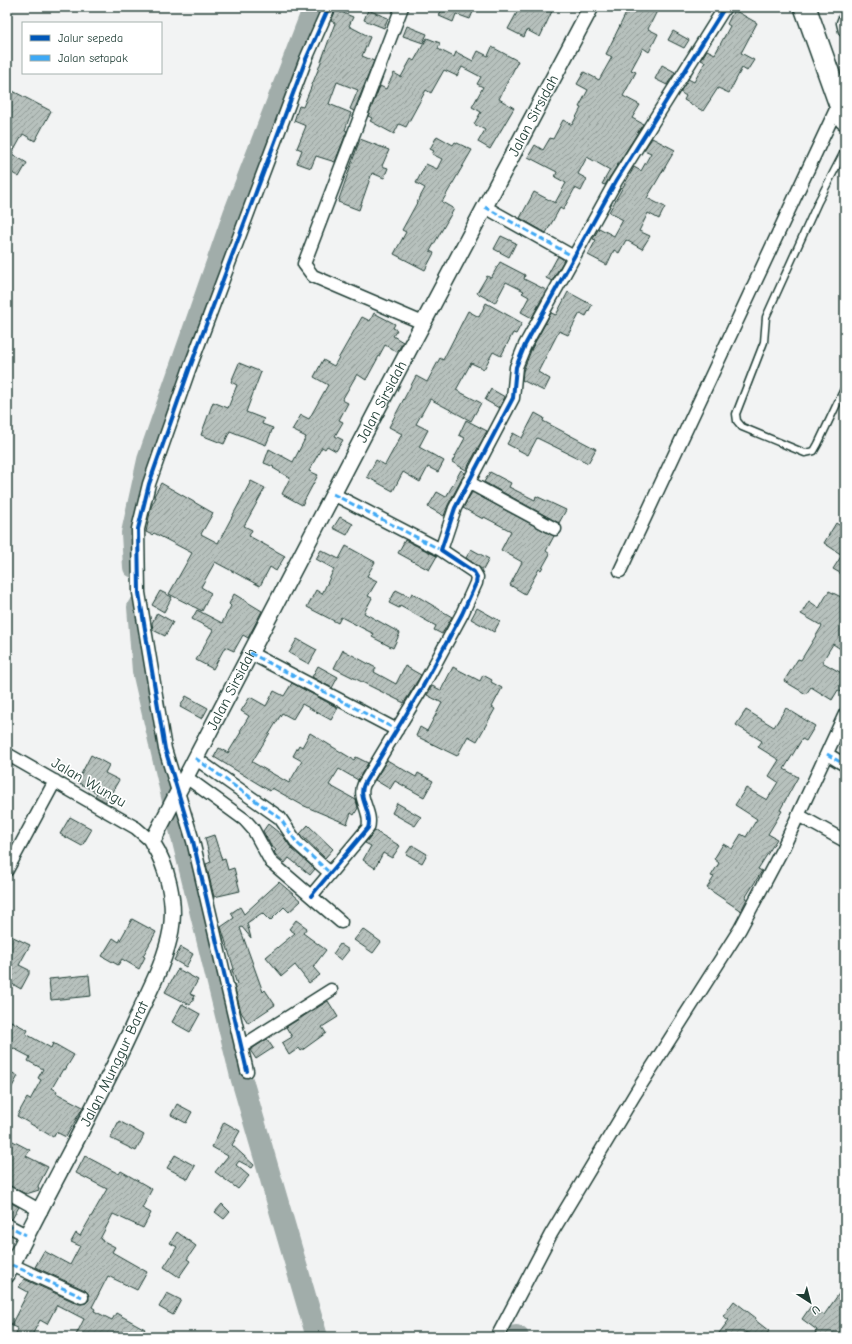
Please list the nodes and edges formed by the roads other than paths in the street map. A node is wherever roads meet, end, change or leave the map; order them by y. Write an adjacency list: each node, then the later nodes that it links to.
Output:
1 (329, 7): 28 (street)
2 (402, 7): 12 (street)
3 (591, 7): 10 (street, Jalan Sirsidah)
4 (725, 7): 11 (street)
5 (805, 7): 8 (highway)
6 (845, 18): 7 (street)
7 (845, 31)
8 (843, 106): 18 (street)
9 (845, 150): 13 (lane)
10 (485, 207): 11 (street); 12 (street, Jalan Sirsidah)
11 (574, 257): 14 (street)
12 (423, 323): 15 (street, Jalan Sirsidah)
13 (845, 386)
14 (468, 482): 16 (street); 17 (street)
15 (333, 494): 17 (street); 19 (street, Jalan Sirsidah)
16 (554, 529)
17 (441, 550): 21 (street)
18 (620, 571)
19 (250, 653): 21 (street); 24 (street, Jalan Sirsidah)
20 (845, 714): 23 (street)
21 (396, 730): 33 (street)
22 (7, 754): 27 (street, Jalan Wungu)
23 (827, 754): 25 (street); 29 (street)
24 (196, 758): 26 (street, Jalan Sirsidah); 33 (street)
25 (845, 764)
26 (186, 777): 28 (street, Jalan Sirsidah); 34 (street)
27 (55, 781): 31 (street, Jalan Wungu); 32 (street)
28 (176, 795): 31 (street, Jalan Sirsidah); 37 (street)
29 (798, 815): 30 (street); 45 (street)
30 (845, 841)
31 (152, 842): 40 (street, Jalan Munggur Barat)
32 (7, 870)
33 (330, 873): 34 (street)
34 (311, 896): 35 (street)
35 (341, 922)
36 (332, 990): 37 (street)
37 (241, 1047): 38 (street)
38 (247, 1071)
39 (7, 1192): 40 (street)
40 (40, 1211): 42 (street, Jalan Munggur Barat)
41 (7, 1224): 42 (street)
42 (26, 1235): 43 (street, Jalan Munggur Barat)
43 (10, 1270): 44 (street)
44 (82, 1297)
45 (497, 1337)

